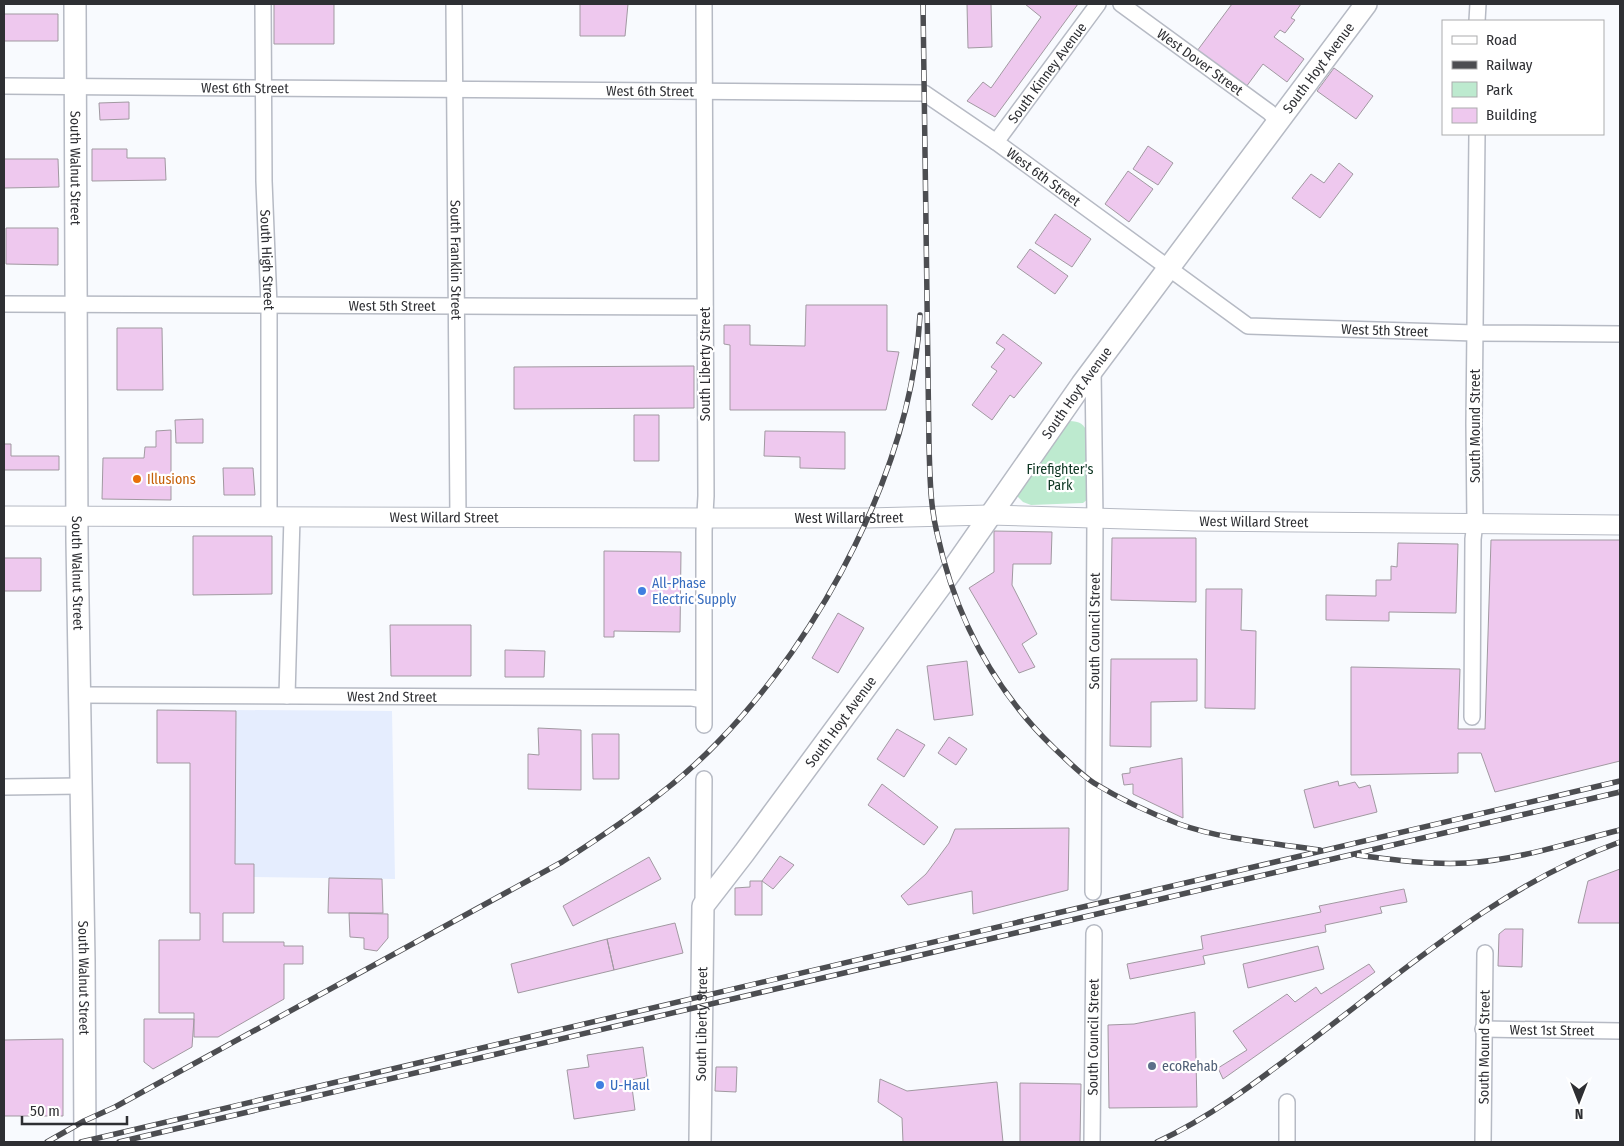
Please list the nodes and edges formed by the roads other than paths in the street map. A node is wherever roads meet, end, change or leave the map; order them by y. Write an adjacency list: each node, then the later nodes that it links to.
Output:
1 (75, 4): 11 (main road, South Walnut Street)
2 (263, 4): 12 (street, South High Street)
3 (454, 4): 13 (street, South Franklin Street)
4 (704, 4): 14 (street, South Liberty Street)
5 (1098, 4): 17 (street, South Kinney Avenue)
6 (1121, 4): 15 (street, West Dover Street)
7 (1366, 4): 15 (main road, South Hoyt Avenue)
8 (1478, 4): 9 (street)
9 (1478, 20)
10 (4, 86): 11 (street, West 6th Street)
11 (75, 86): 12 (street, West 6th Street); 20 (main road, South Walnut Street)
12 (263, 88): 13 (street, West 6th Street); 21 (street, South High Street)
13 (455, 88): 14 (street, West 6th Street); 22 (street, South Franklin Street)
14 (703, 90): 17 (street, West 6th Street); 23 (street, South Liberty Street)
15 (1278, 121): 18 (main road, South Hoyt Avenue)
16 (1477, 135): 24 (street, South Mound Street)
17 (996, 142): 18 (street, West 6th Street)
18 (1168, 269): 24 (street, West 5th Street); 26 (main road, South Hoyt Avenue)
19 (4, 304): 20 (street, West 5th Street)
20 (77, 304): 21 (street, West 5th Street); 28 (main road, South Walnut Street)
21 (269, 304): 22 (street, West 5th Street); 29 (street, South High Street)
22 (456, 306): 23 (street, West 5th Street); 32 (street, South Franklin Street)
23 (705, 307): 33 (street, South Liberty Street)
24 (1476, 333): 25 (street, West 5th Street); 35 (street, South Mound Street)
25 (1620, 334)
26 (1093, 369): 30 (main road, South Hoyt Avenue); 34 (street, South Council Street)
27 (4, 516): 28 (street, West Willard Street)
28 (78, 516): 29 (street, West Willard Street); 37 (main road, South Walnut Street)
29 (269, 516): 31 (street, West Willard Street)
30 (989, 516): 33 (street, West Willard Street); 34 (street, West Willard Street); 46 (main road, South Hoyt Avenue)
31 (292, 517): 32 (street, West Willard Street); 38 (street)
32 (458, 517): 33 (street, West Willard Street)
33 (705, 518): 39 (street, South Liberty Street)
34 (1095, 518): 35 (street, West Willard Street); 45 (street, South Council Street)
35 (1475, 523): 36 (street, West Willard Street); 40 (street, South Mound Street)
36 (1620, 525)
37 (81, 695): 38 (street, West 2nd Street); 43 (main road, South Walnut Street)
38 (288, 696): 39 (street, West 2nd Street)
39 (703, 700): 41 (street, South Liberty Street)
40 (1472, 717)
41 (704, 725)
42 (704, 779): 46 (street)
43 (81, 786): 44 (street); 52 (main road, South Walnut Street)
44 (4, 787)
45 (1092, 892)
46 (703, 906): 53 (main road, South Liberty Street)
47 (1094, 933): 54 (street, South Council Street)
48 (1485, 953): 49 (street, South Mound Street)
49 (1483, 1029): 50 (street, West 1st Street); 56 (street, South Mound Street)
50 (1620, 1031)
51 (1287, 1102): 55 (street)
52 (85, 1142)
53 (700, 1142)
54 (1092, 1142)
55 (1287, 1142)
56 (1483, 1142)

